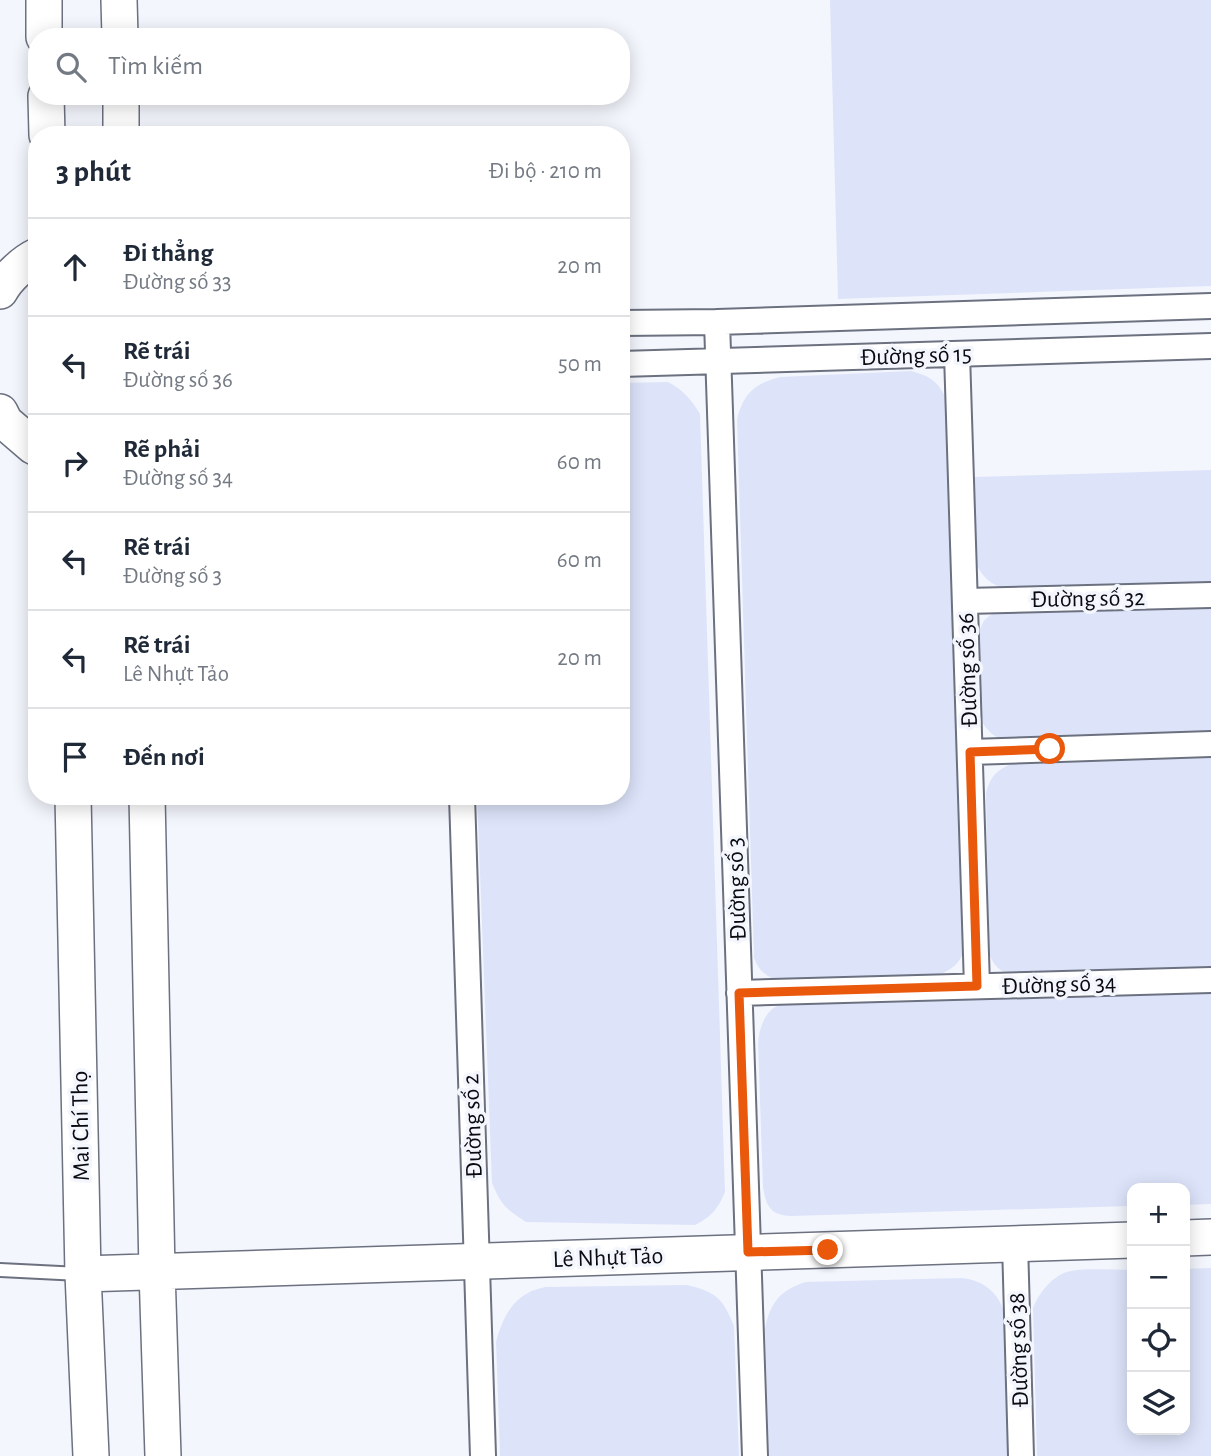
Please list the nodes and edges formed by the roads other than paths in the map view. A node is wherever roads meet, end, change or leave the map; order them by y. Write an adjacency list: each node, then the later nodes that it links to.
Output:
1 (44, 0): 3 (street)
2 (119, 0): 4 (street)
3 (44, 28)
4 (120, 28)
5 (46, 105): 7 (street)
6 (121, 105): 8 (street)
7 (47, 126)
8 (121, 126)
9 (28, 261): 10 (street)
10 (0, 291)
11 (1211, 306): 12 (street, Đường số 15)
12 (717, 322): 13 (street, Đường số 15); 16 (street, Đường số 3)
13 (630, 323)
14 (1211, 346): 15 (street, Đường số 15)
15 (957, 354): 16 (street, Đường số 15); 21 (street, Đường số 36)
16 (718, 362): 17 (street, Đường số 15); 29 (street, Đường số 3)
17 (630, 365)
18 (0, 412): 19 (street)
19 (28, 442)
20 (1211, 595): 21 (street, Đường số 32)
21 (965, 601): 23 (street, Đường số 36)
22 (1211, 744): 23 (street)
23 (970, 752): 28 (street, Đường số 36)
24 (73, 805): 38 (street, Mai Chí Thọ)
25 (147, 805): 37 (street)
26 (461, 805): 35 (street, Đường số 2)
27 (1211, 980): 28 (street, Đường số 34)
28 (977, 986): 29 (street, Đường số 34)
29 (739, 993): 34 (street, Đường số 3)
30 (1211, 1237): 31 (street)
31 (1190, 1238)
32 (1127, 1240): 33 (street, Lê Nhựt Tảo)
33 (1015, 1243): 34 (street, Lê Nhựt Tảo); 43 (street, Đường số 38)
34 (748, 1252): 35 (street, Lê Nhựt Tảo); 42 (street, Đường số 3)
35 (477, 1261): 37 (street, Lê Nhựt Tảo); 41 (street, Đường số 2)
36 (0, 1270): 38 (lane)
37 (157, 1271): 38 (street, Lê Nhựt Tảo); 40 (street)
38 (83, 1274): 39 (street, Mai Chí Thọ)
39 (90, 1456)
40 (163, 1456)
41 (483, 1456)
42 (755, 1456)
43 (1021, 1456)

